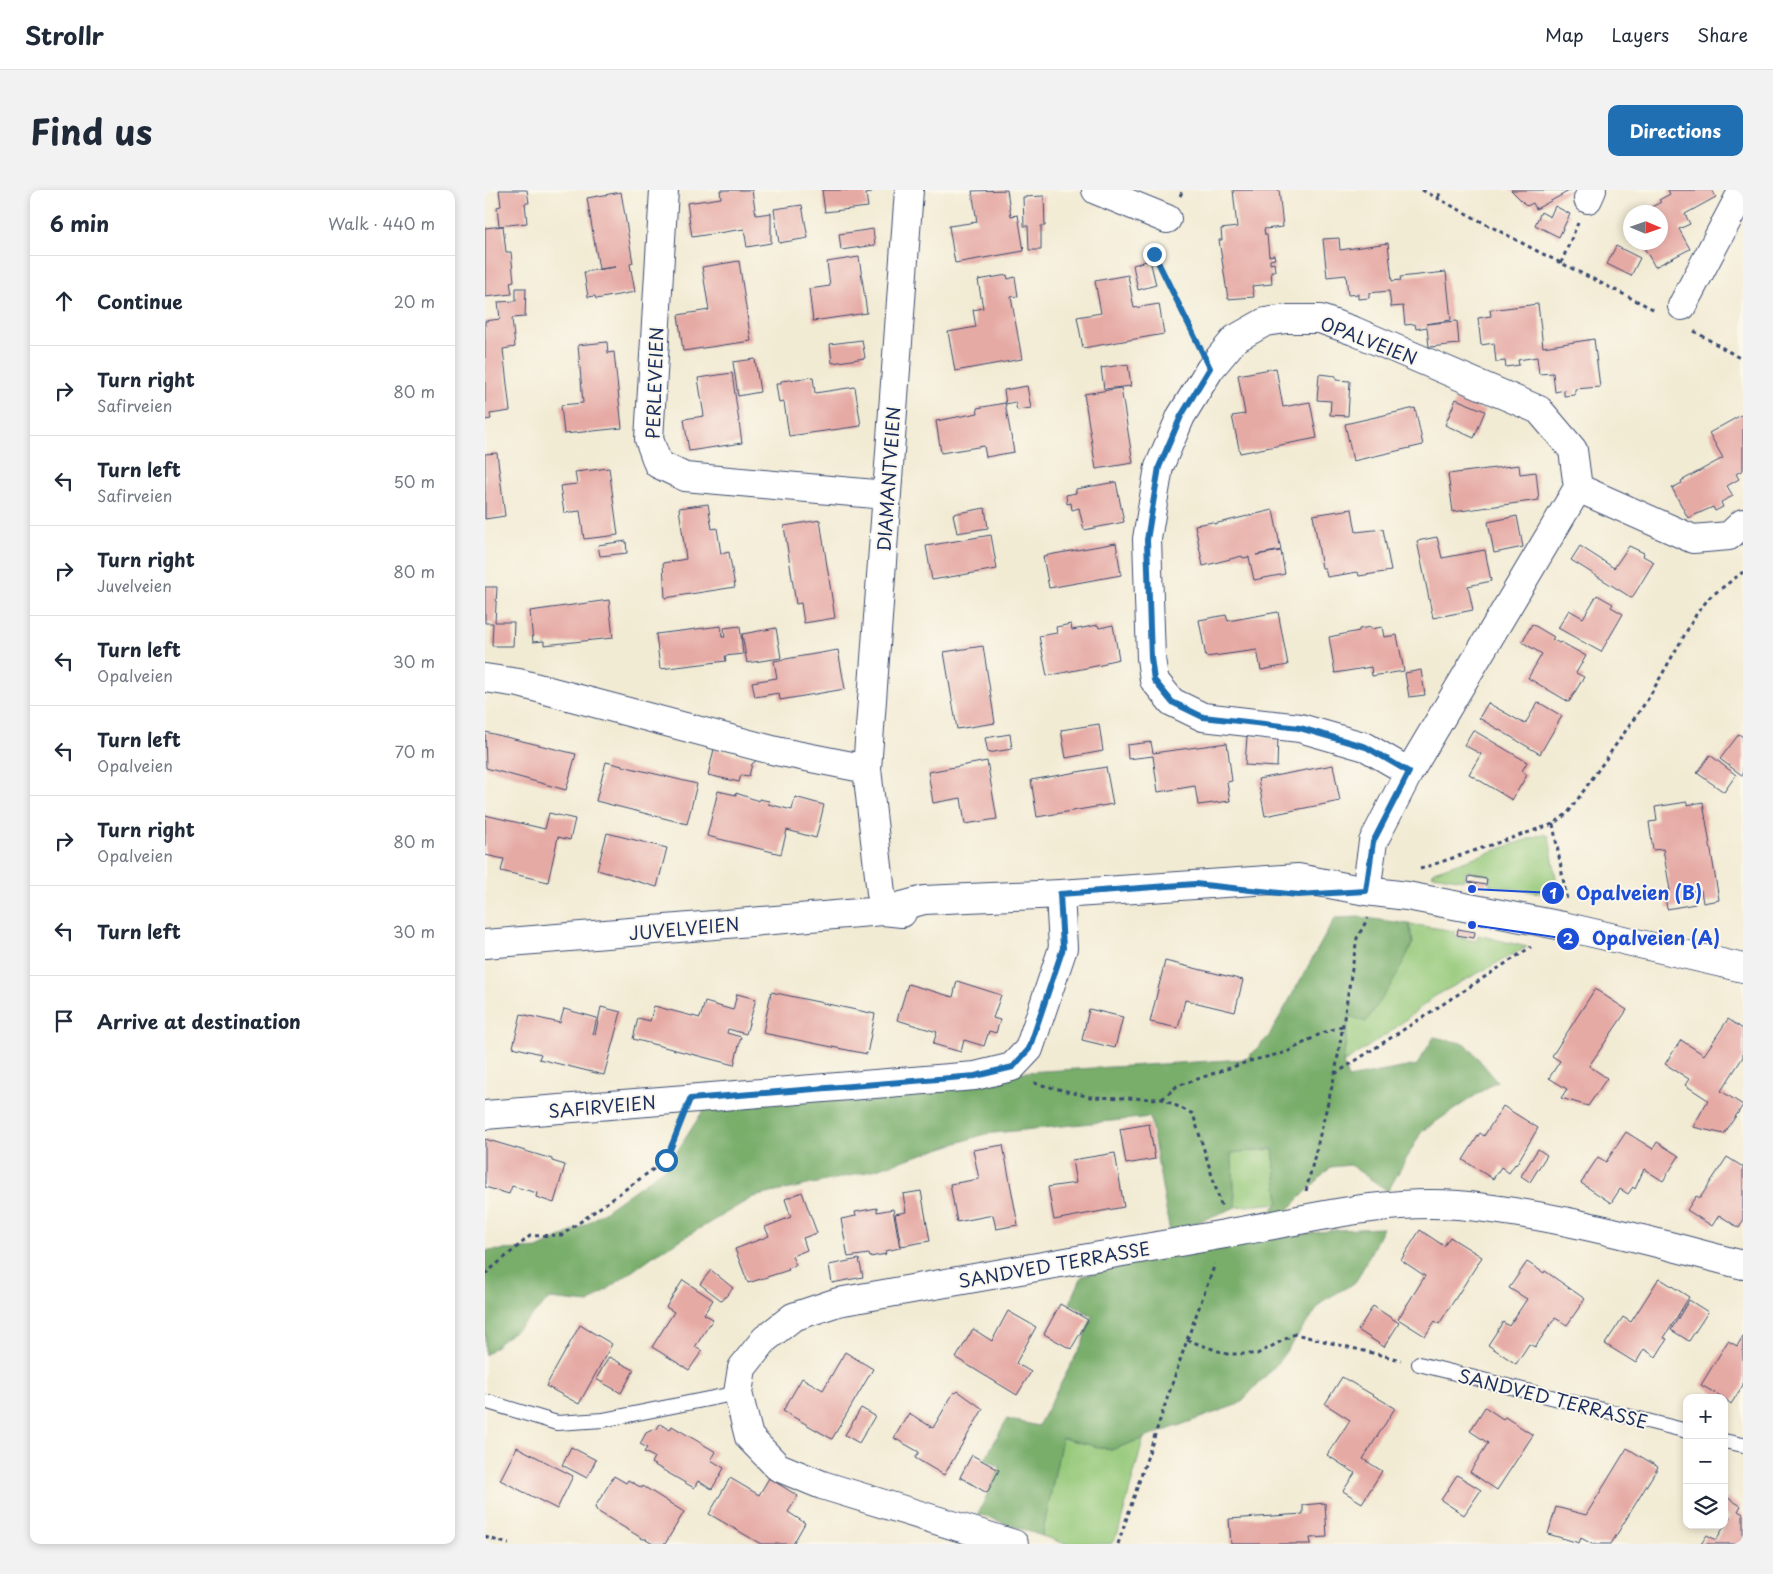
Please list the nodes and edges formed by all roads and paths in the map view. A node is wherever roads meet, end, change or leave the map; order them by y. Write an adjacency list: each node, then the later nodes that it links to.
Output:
1 (664, 190): 15 (street, PERLEVEIEN)
2 (909, 190): 15 (street, DIAMANTVEIEN)
3 (1096, 190): 9 (street)
4 (1423, 190): 8 (path)
5 (1442, 190): 8 (path)
6 (1743, 190): 11 (street)
7 (1590, 195): 10 (path)
8 (1438, 198): 10 (path)
9 (1167, 219): 13 (path)
10 (1561, 263): 11 (path)
11 (1676, 315): 12 (path)
12 (1743, 360)
13 (1210, 368): 14 (street, OPALVEIEN); 20 (street, OPALVEIEN)
14 (1578, 488): 16 (street); 20 (street)
15 (886, 495): 19 (street, DIAMANTVEIEN)
16 (1743, 523)
17 (1743, 572): 21 (path)
18 (485, 678): 19 (street)
19 (867, 769): 25 (street, DIAMANTVEIEN)
20 (1409, 772): 24 (street)
21 (1553, 824): 22 (path); 26 (path)
22 (1416, 870)
23 (1060, 894): 24 (street, JUVELVEIEN); 25 (street, JUVELVEIEN); 31 (street, SAFIRVEIEN)
24 (1368, 902): 26 (street, JUVELVEIEN); 29 (path)
25 (883, 912): 27 (street, JUVELVEIEN)
26 (1565, 917): 28 (street, JUVELVEIEN); 30 (path)
27 (485, 944)
28 (1743, 968)
29 (1342, 1026): 30 (path); 32 (path)
30 (1335, 1074): 34 (path)
31 (690, 1099): 33 (street, SAFIRVEIEN); 36 (path)
32 (1162, 1100)
33 (485, 1115)
34 (1299, 1218): 35 (street, SANDVED TERRASSE); 39 (street, SANDVED TERRASSE)
35 (1743, 1265)
36 (485, 1274)
37 (1187, 1340): 38 (path)
38 (1419, 1364): 41 (lane, SANDVED TERRASSE)
39 (737, 1393): 40 (lane); 47 (street, SANDVED TERRASSE)
40 (488, 1402)
41 (1683, 1430)
42 (1728, 1442): 43 (lane)
43 (1743, 1445)
44 (485, 1537): 45 (path)
45 (497, 1542): 46 (path)
46 (509, 1544)
47 (1014, 1544)

